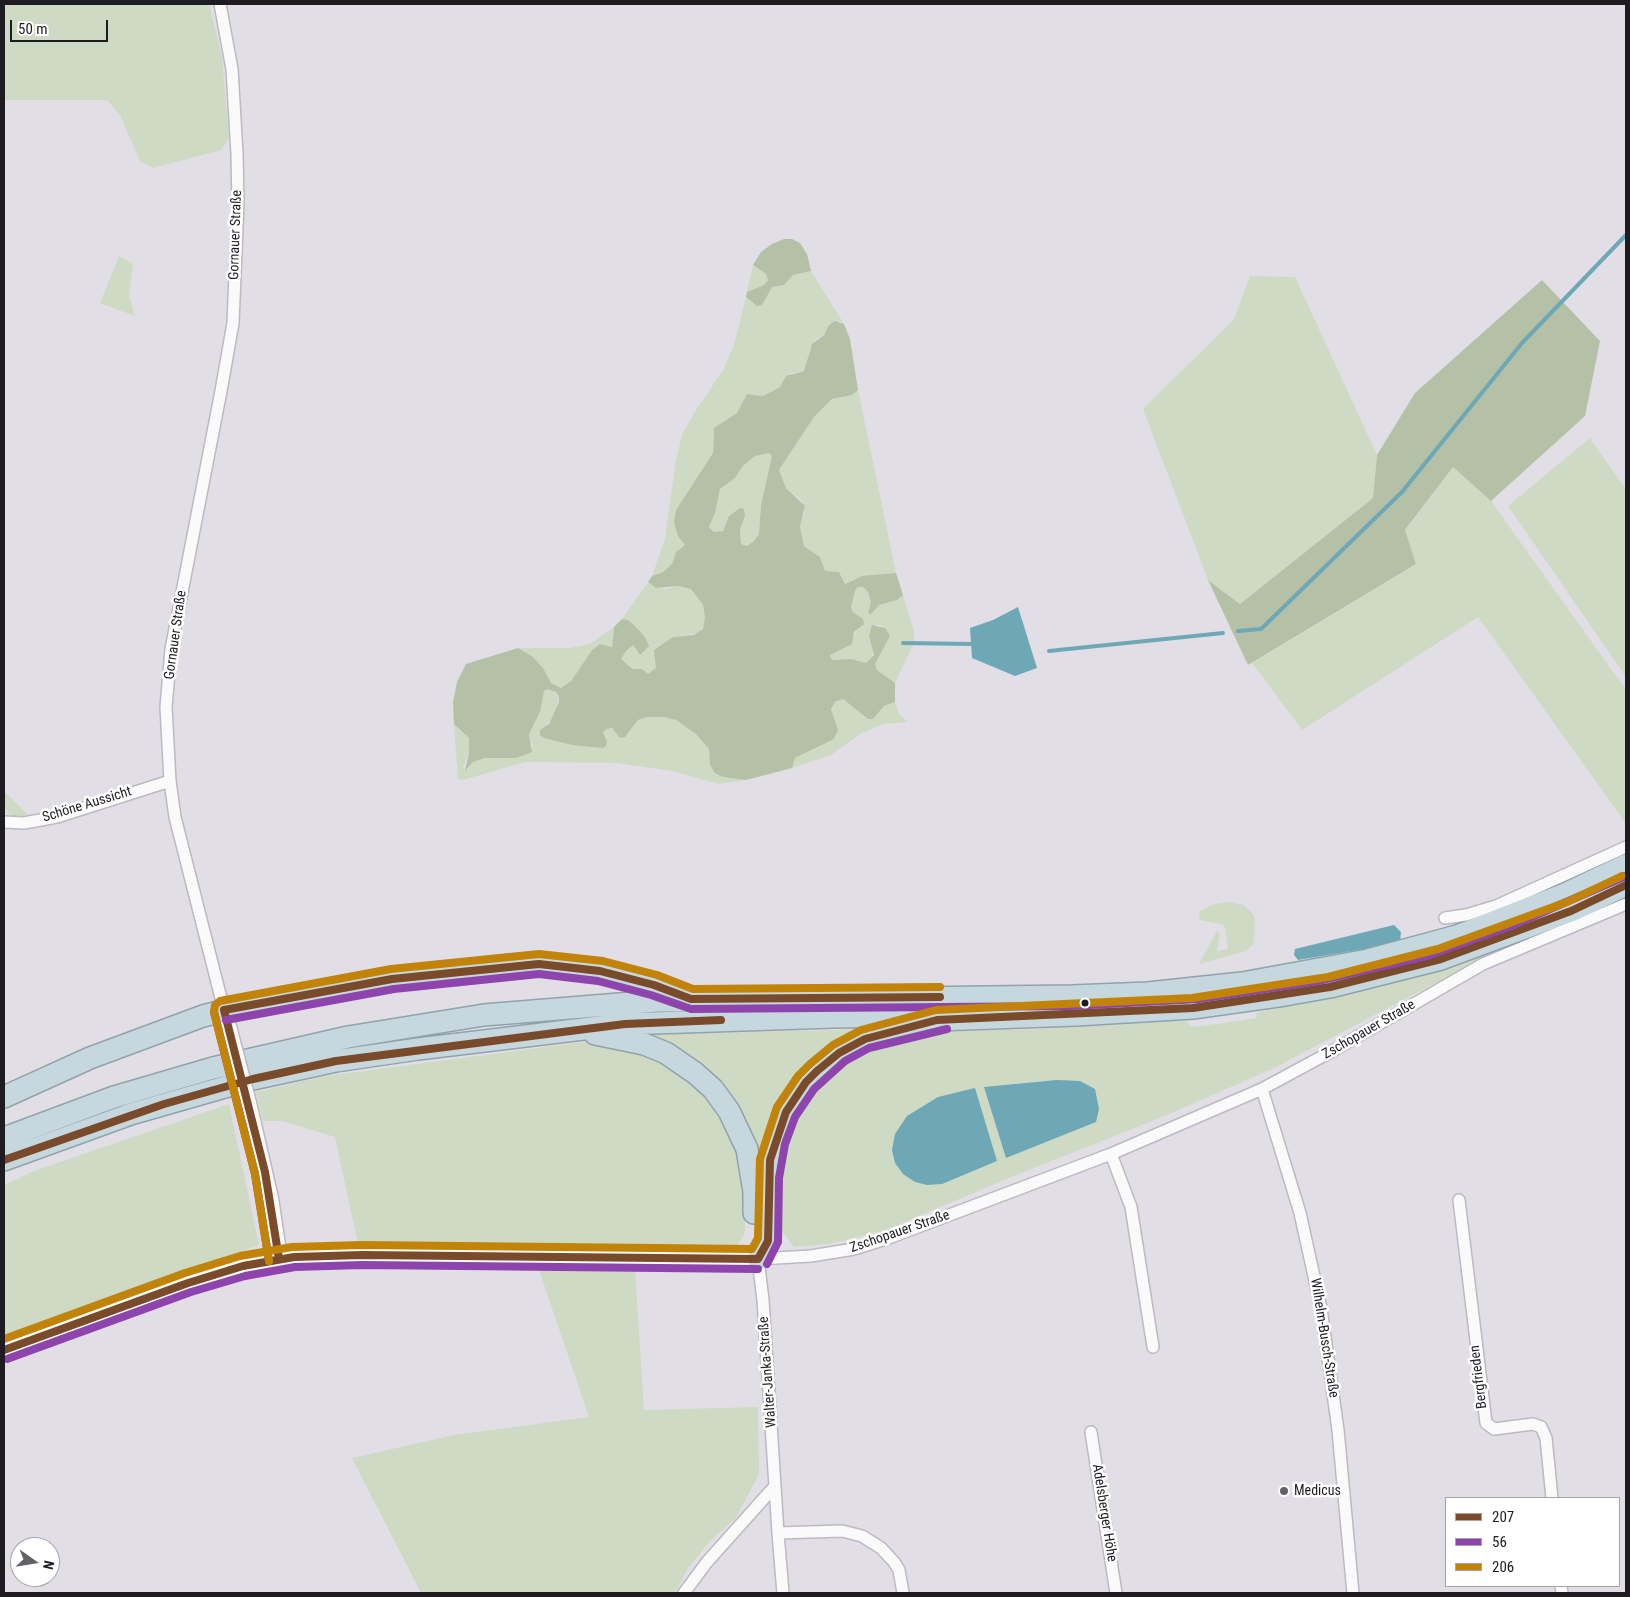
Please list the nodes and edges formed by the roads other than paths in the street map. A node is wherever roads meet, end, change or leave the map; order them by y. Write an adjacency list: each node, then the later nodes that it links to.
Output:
1 (220, 4): 2 (street, Gornauer Straße)
2 (170, 780): 3 (street, Schöne Aussicht); 10 (street, Gornauer Straße)
3 (4, 822)
4 (1626, 847): 8 (street)
5 (1626, 866): 9 (highway)
6 (1626, 885): 11 (highway)
7 (1626, 904): 13 (street, Zschopauer Straße)
8 (1445, 918)
9 (691, 999): 10 (highway); 15 (highway)
10 (224, 1010): 14 (highway); 19 (street, Gornauer Straße, bridge)
11 (937, 1020): 12 (highway); 20 (highway)
12 (580, 1030): 17 (highway); 20 (highway)
13 (1262, 1089): 16 (street, Zschopauer Straße); 31 (street, Wilhelm-Busch-Straße)
14 (4, 1097)
15 (4, 1138)
16 (1111, 1154): 20 (street, Zschopauer Straße); 21 (street)
17 (4, 1160)
18 (1459, 1200): 25 (street, Bergfrieden)
19 (279, 1259): 20 (street, Zschopauer Straße); 22 (street, Zschopauer Straße)
20 (758, 1259): 24 (street, Walter-Janka-Straße)
21 (1153, 1346)
22 (4, 1350)
23 (1091, 1432): 30 (street, Adelsberger Höhe)
24 (775, 1486): 26 (street, Walter-Janka-Straße); 27 (street)
25 (1552, 1497)
26 (778, 1533): 28 (street, Walter-Janka-Straße); 29 (street)
27 (684, 1593)
28 (783, 1593)
29 (903, 1593)
30 (1116, 1593)
31 (1354, 1593)

